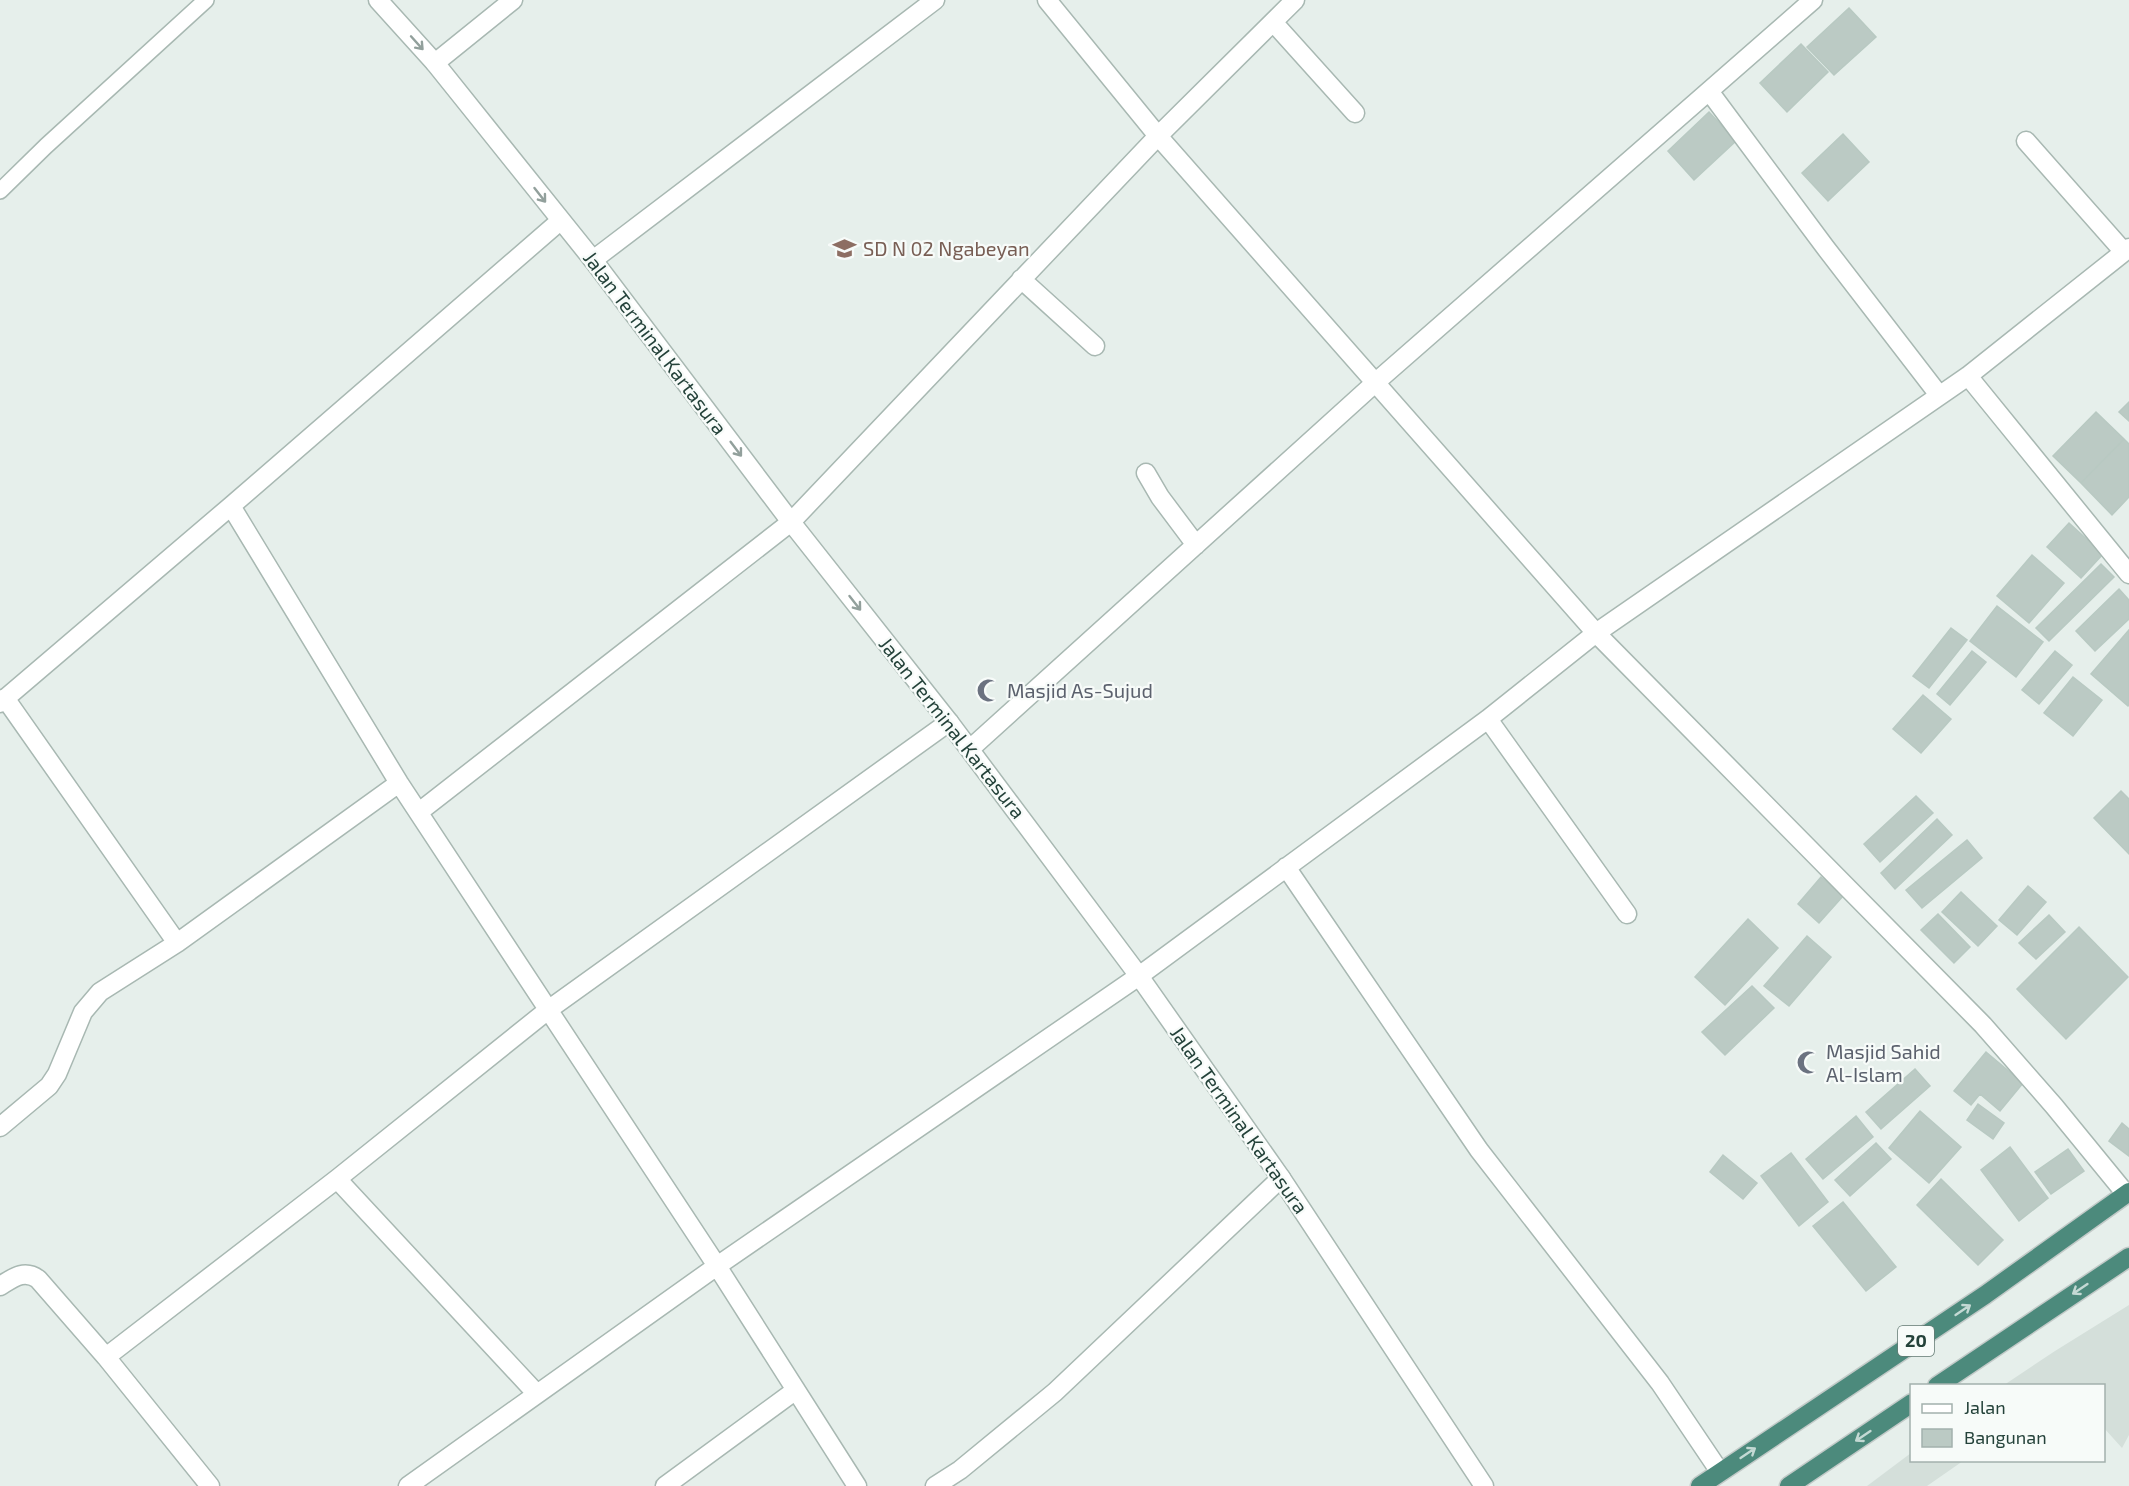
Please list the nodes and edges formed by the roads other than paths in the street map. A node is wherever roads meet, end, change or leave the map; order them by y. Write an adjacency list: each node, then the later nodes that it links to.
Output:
1 (206, 0): 14 (lane)
2 (378, 0): 9 (street, Jalan Terminal Kartasura, one-way to 9)
3 (513, 0): 9 (street)
4 (935, 0): 17 (street)
5 (1047, 0): 12 (street)
6 (1295, 0): 8 (street)
7 (1813, 0): 10 (street)
8 (1273, 22): 11 (street); 12 (street)
9 (435, 63): 15 (street, Jalan Terminal Kartasura, one-way to 15)
10 (1709, 91): 21 (street); 22 (street)
11 (1355, 113)
12 (1158, 136): 18 (street); 21 (street)
13 (2026, 141): 16 (street)
14 (0, 191)
15 (560, 221): 17 (street, Jalan Terminal Kartasura); 24 (street)
16 (2126, 250): 20 (street)
17 (593, 260): 25 (street, Jalan Terminal Kartasura, one-way to 25)
18 (1021, 279): 19 (street); 25 (street)
19 (1095, 346)
20 (1968, 376): 22 (street); 27 (street)
21 (1376, 382): 26 (street); 28 (street)
22 (1940, 395): 28 (street)
23 (1146, 473): 26 (street)
24 (231, 506): 29 (street); 33 (street)
25 (791, 522): 31 (street, Jalan Terminal Kartasura, one-way to 31); 34 (street)
26 (1196, 545): 32 (street)
27 (2129, 574)
28 (1596, 633): 30 (street); 43 (street)
29 (3, 701): 37 (street)
30 (1488, 719): 35 (street); 36 (street)
31 (949, 722): 32 (street, Jalan Terminal Kartasura); 39 (street)
32 (970, 749): 38 (street, Jalan Terminal Kartasura)
33 (399, 783): 34 (street); 37 (street)
34 (418, 812): 39 (street)
35 (1286, 867): 38 (street); 52 (street)
36 (1627, 914)
37 (177, 943): 40 (street)
38 (1139, 976): 41 (street, Jalan Terminal Kartasura); 45 (street)
39 (548, 1010): 42 (street); 45 (street)
40 (0, 1127)
41 (1281, 1178): 57 (street); 58 (street, Jalan Terminal Kartasura)
42 (337, 1179): 47 (street); 50 (street)
43 (2127, 1193): 52 (highway, 20, one-way to 43)
44 (2129, 1257): 48 (highway, 20, one-way to 48)
45 (717, 1266): 49 (street); 50 (street)
46 (0, 1286): 47 (street)
47 (106, 1358): 53 (street)
48 (1940, 1384)
49 (796, 1390): 55 (street); 56 (street)
50 (537, 1394): 54 (street)
51 (1910, 1404): 60 (highway, one-way to 60)
52 (1720, 1472): 59 (highway, 20)
53 (210, 1486)
54 (408, 1486)
55 (665, 1486)
56 (857, 1486)
57 (935, 1486)
58 (1484, 1486)
59 (1700, 1486)
60 (1789, 1486)

